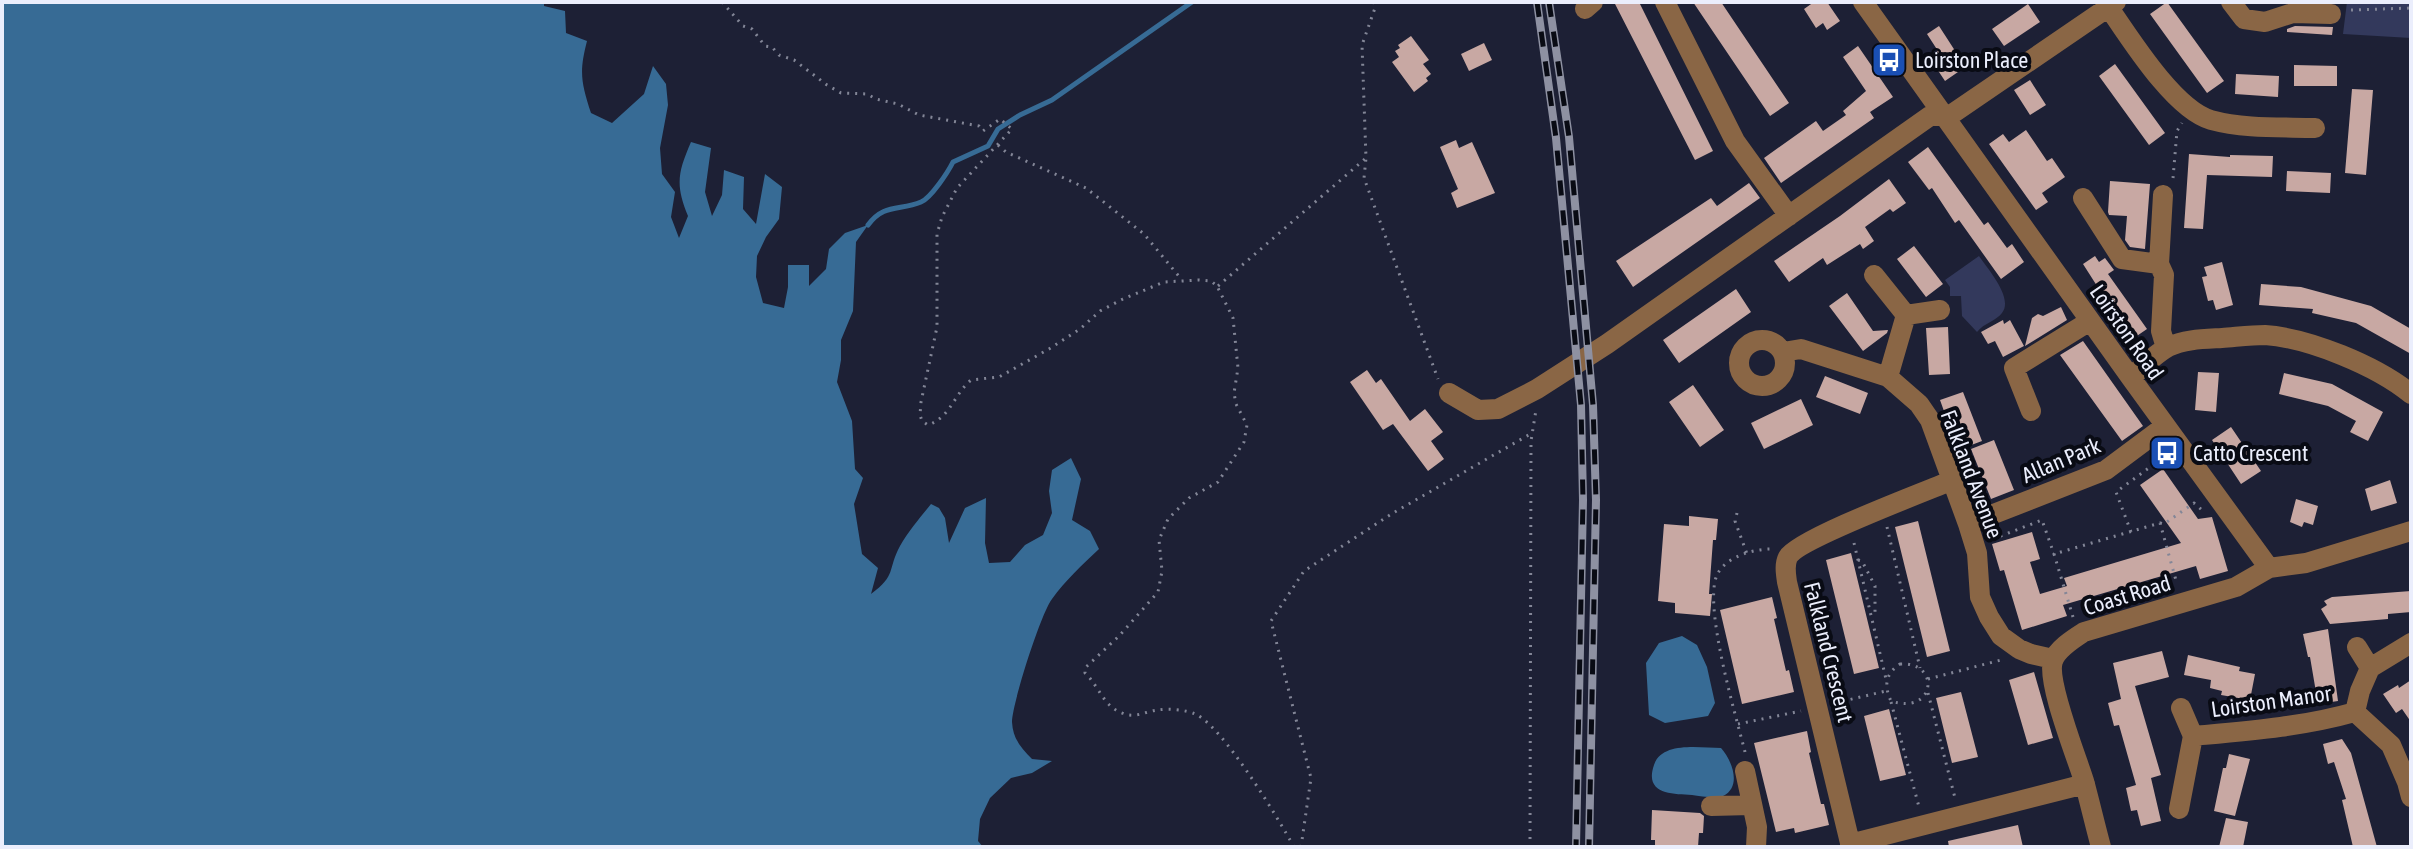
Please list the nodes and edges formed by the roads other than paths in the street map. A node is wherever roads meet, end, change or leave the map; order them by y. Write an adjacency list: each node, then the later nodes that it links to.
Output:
1 (1665, 2): 10 (street)
2 (1863, 2): 6 (street, Loirston Road)
3 (2231, 2): 5 (street)
4 (2110, 4): 6 (street); 7 (street)
5 (2331, 14)
6 (1944, 116): 10 (street); 15 (street, Loirston Road)
7 (2315, 128)
8 (2163, 195): 11 (street)
9 (2083, 198): 11 (street)
10 (1789, 216): 20 (street)
11 (2159, 264): 16 (street)
12 (1874, 275): 14 (street)
13 (1940, 310): 14 (street)
14 (1906, 315): 18 (street)
15 (2090, 321): 19 (street, Loirston Road); 22 (street)
16 (2166, 348): 19 (street); 21 (street)
17 (1783, 352): 18 (street, Falkland Avenue)
18 (1888, 377): 24 (street, Falkland Avenue)
19 (2131, 378): 23 (street, Loirston Road)
20 (1449, 393)
21 (2411, 394)
22 (2031, 411)
23 (2157, 432): 25 (street, Allan Park); 27 (street, Loirston Road)
24 (1953, 480): 25 (street, Falkland Avenue); 41 (street, Falkland Crescent)
25 (1968, 524): 30 (street, Falkland Avenue)
26 (2411, 531): 27 (street)
27 (2269, 568): 30 (street, Coast Road)
28 (2411, 643): 31 (street)
29 (2357, 647): 31 (street)
30 (2053, 659): 36 (street)
31 (2370, 668): 33 (street, Loirston Manor)
32 (2181, 708): 34 (street, Loirston Manor)
33 (2355, 712): 34 (street, Loirston Manor); 37 (street, Loirston Manor)
34 (2193, 736): 40 (street, Loirston Manor)
35 (1745, 771): 38 (street)
36 (2085, 784): 41 (street, Falkland Crescent); 43 (street)
37 (2411, 797)
38 (1751, 805): 39 (street); 42 (street)
39 (1711, 806)
40 (2179, 809)
41 (1851, 845)
42 (1756, 847)
43 (2101, 847)

